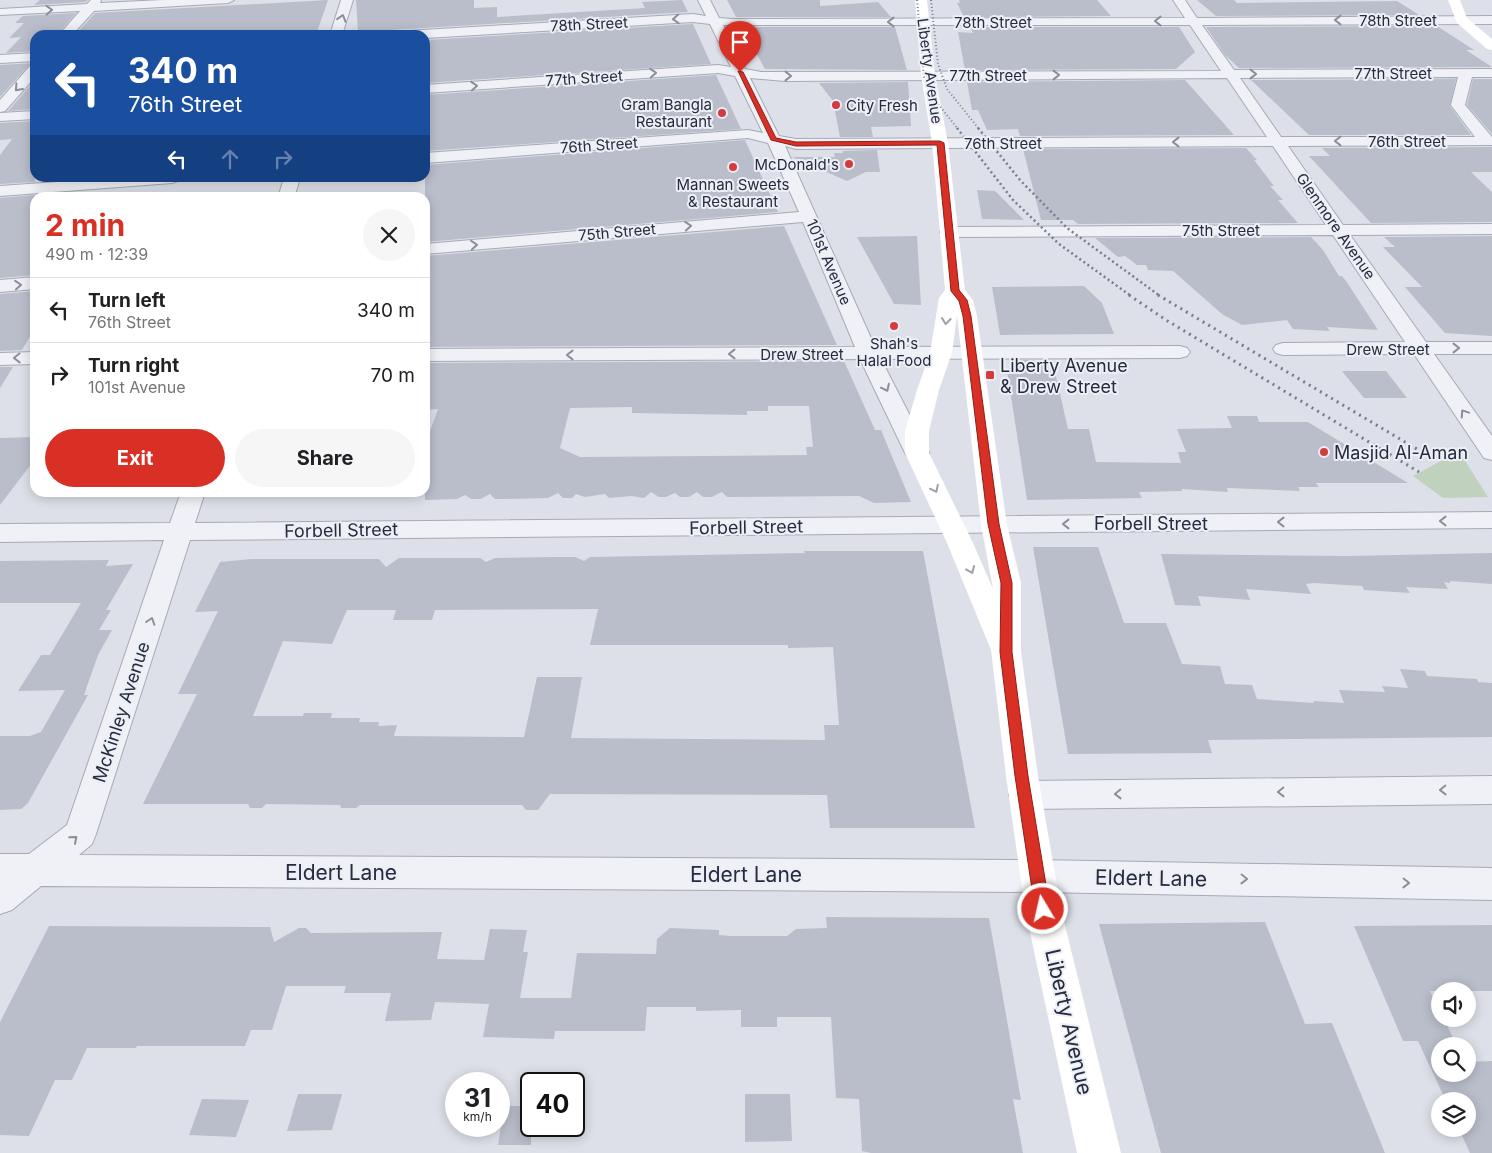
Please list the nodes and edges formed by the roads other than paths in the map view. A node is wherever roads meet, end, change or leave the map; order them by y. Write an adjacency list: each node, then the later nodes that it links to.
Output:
1 (228, 0): 7 (street)
2 (347, 0): 15 (street, one-way to 2)
3 (704, 0): 9 (street, 101st Avenue)
4 (921, 0): 13 (street, Liberty Avenue)
5 (1179, 0): 12 (street, Glenmore Avenue)
6 (1454, 0): 10 (street)
7 (93, 4): 8 (street, one-way to 7); 14 (street)
8 (0, 12)
9 (714, 20): 13 (street, 78th Street, one-way to 9); 16 (street, 78th Street, one-way to 16); 20 (street, 101st Avenue)
10 (1461, 20): 11 (street, 78th Street); 12 (street, 78th Street, one-way to 12); 17 (street)
11 (1492, 20)
12 (1193, 21): 13 (street, 78th Street, one-way to 13); 23 (street, Glenmore Avenue)
13 (922, 22): 25 (street, Liberty Avenue)
14 (70, 30)
15 (338, 30)
16 (430, 34)
17 (1492, 46)
18 (30, 57): 19 (street)
19 (0, 59)
20 (740, 72): 25 (street, 77th Street, one-way to 25); 26 (street, 77th Street, one-way to 20); 30 (street, 101st Avenue)
21 (1466, 73): 22 (street, 77th Street); 23 (street, 77th Street, one-way to 21); 31 (street)
22 (1492, 73)
23 (1231, 74): 25 (street, 77th Street, one-way to 23); 32 (street, Glenmore Avenue)
24 (30, 75): 27 (street, one-way to 27)
25 (928, 75): 33 (street, Liberty Avenue)
26 (430, 89)
27 (0, 108)
28 (30, 115): 29 (street)
29 (0, 117)
30 (774, 139): 33 (street, 76th Street); 34 (street, 76th Street); 37 (street, 101st Avenue)
31 (1489, 141): 32 (street, 76th Street, one-way to 32)
32 (1277, 142): 33 (street, 76th Street, one-way to 33); 39 (street, Glenmore Avenue)
33 (940, 143): 40 (street, Liberty Avenue)
34 (430, 158)
35 (115, 182): 36 (street)
36 (0, 190)
37 (809, 216): 41 (street, 75th Street, one-way to 37); 51 (street, 101st Avenue)
38 (1492, 228): 39 (street, 75th Street)
39 (1338, 229): 40 (street, 75th Street); 47 (street, Glenmore Avenue)
40 (949, 232): 44 (street, Liberty Avenue)
41 (430, 249)
42 (30, 283): 43 (street, one-way to 42)
43 (0, 286)
44 (955, 291): 49 (street, Liberty Avenue, one-way to 49); 50 (street, Liberty Avenue)
45 (1492, 348): 47 (street, Drew Street, one-way to 45)
46 (1283, 349): 47 (street, Drew Street)
47 (1420, 349): 56 (street, Glenmore Avenue, one-way to 47)
48 (1180, 352): 50 (street, Drew Street)
49 (941, 353): 50 (street, Drew Street); 51 (street, Drew Street); 55 (street, Liberty Avenue)
50 (972, 353): 59 (street, Liberty Avenue)
51 (868, 354): 52 (street, Drew Street, one-way to 52); 55 (street, 101st Avenue, one-way to 55)
52 (430, 355)
53 (30, 358): 54 (street, one-way to 54)
54 (0, 359)
55 (917, 453): 60 (street, 101st Avenue, one-way to 60)
56 (1492, 453)
57 (192, 497): 61 (street, McKinley Avenue)
58 (1492, 520): 59 (street, Forbell Street, one-way to 59)
59 (994, 524): 60 (street, Forbell Street); 63 (street, Liberty Avenue)
60 (952, 525): 61 (street, Forbell Street); 63 (street, Liberty Avenue, one-way to 63)
61 (181, 532): 62 (street, Forbell Street); 67 (street, McKinley Avenue, one-way to 61)
62 (0, 533)
63 (1006, 652): 65 (street, Liberty Avenue)
64 (1492, 790): 65 (street, one-way to 65)
65 (1025, 795): 68 (street, Liberty Avenue)
66 (0, 870): 67 (street, Eldert Lane)
67 (36, 870): 68 (street, Eldert Lane); 70 (street, McKinley Avenue)
68 (1038, 876): 69 (street, Eldert Lane, one-way to 69); 71 (street, Liberty Avenue)
69 (1492, 884)
70 (0, 898)
71 (1099, 1153)

